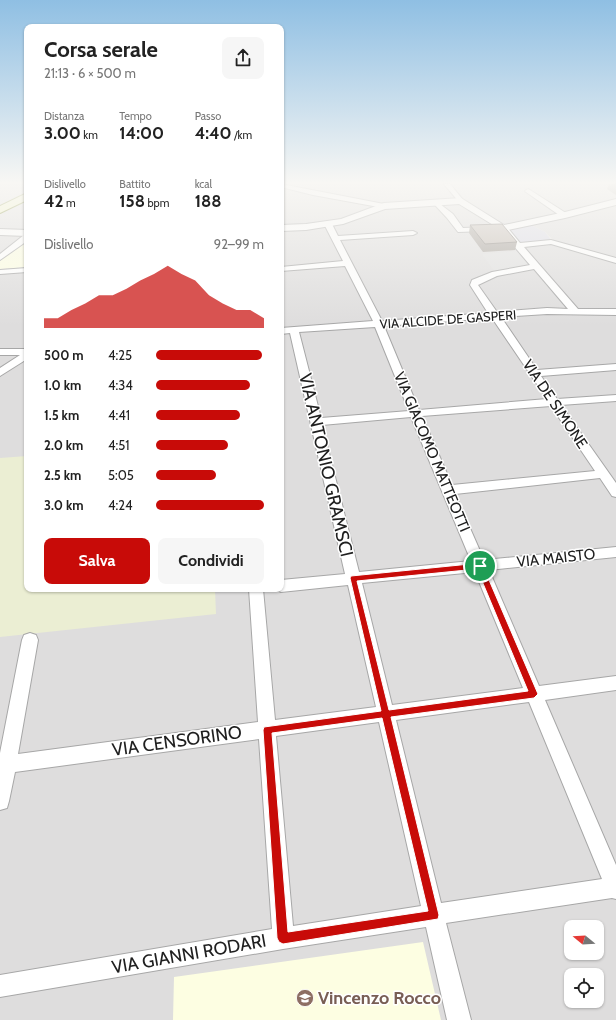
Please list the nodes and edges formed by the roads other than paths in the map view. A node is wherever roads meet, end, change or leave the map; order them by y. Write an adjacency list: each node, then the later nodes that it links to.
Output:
1 (0, 232): 4 (street)
2 (332, 232): 6 (street, VIA GIACOMO MATTEOTTI)
3 (506, 232): 8 (street)
4 (24, 233)
5 (413, 233): 6 (street)
6 (336, 238): 11 (street, VIA GIACOMO MATTEOTTI)
7 (24, 239): 9 (street)
8 (519, 245): 10 (street); 12 (street)
9 (0, 258)
10 (616, 261)
11 (348, 263): 13 (street); 19 (street, VIA GIACOMO MATTEOTTI)
12 (536, 266): 16 (street); 18 (street, VIA DE SIMONE)
13 (284, 269)
14 (24, 270): 15 (street)
15 (0, 272)
16 (576, 311): 17 (street, VIA ALCIDE DE GASPERI); 18 (street, VIA ALCIDE DE GASPERI)
17 (616, 312)
18 (495, 315): 19 (street, VIA ALCIDE DE GASPERI); 26 (street, VIA DE SIMONE)
19 (379, 324): 20 (street, VIA ALCIDE DE GASPERI); 29 (street, VIA GIACOMO MATTEOTTI)
20 (287, 330): 30 (street, VIA ANTONIO GRAMSCI)
21 (0, 352): 22 (street)
22 (24, 353)
23 (24, 355): 25 (street)
24 (616, 367): 26 (street)
25 (0, 373)
26 (534, 373): 28 (street, VIA DE SIMONE)
27 (616, 398): 28 (street)
28 (554, 402): 29 (street); 31 (street, VIA DE SIMONE)
29 (415, 413): 30 (street); 32 (street, VIA GIACOMO MATTEOTTI)
30 (316, 422): 36 (street, VIA ANTONIO GRAMSCI)
31 (603, 474): 32 (street); 33 (street, VIA DE SIMONE)
32 (448, 490): 35 (street, VIA GIACOMO MATTEOTTI)
33 (615, 492)
34 (616, 552): 35 (street, VIA MAISTO)
35 (480, 566): 36 (street, VIA MAISTO); 41 (street, VIA GIACOMO MATTEOTTI)
36 (353, 578): 37 (street, VIA MAISTO); 42 (street, VIA ANTONIO GRAMSCI)
37 (284, 586)
38 (256, 592): 43 (street)
39 (30, 640): 44 (street)
40 (616, 684): 41 (street, VIA CENSORINO)
41 (534, 694): 42 (street, VIA CENSORINO); 46 (street, VIA GIACOMO MATTEOTTI)
42 (386, 714): 43 (street, VIA CENSORINO); 47 (street, VIA ANTONIO GRAMSCI)
43 (267, 730): 44 (street, VIA CENSORINO); 48 (street)
44 (3, 764): 45 (street)
45 (0, 801)
46 (616, 888): 47 (street, VIA GIANNI RODARI)
47 (434, 915): 48 (street, VIA GIANNI RODARI); 50 (street, VIA ANTONIO GRAMSCI)
48 (283, 938): 49 (street, VIA GIANNI RODARI)
49 (0, 986)
50 (459, 1020)

